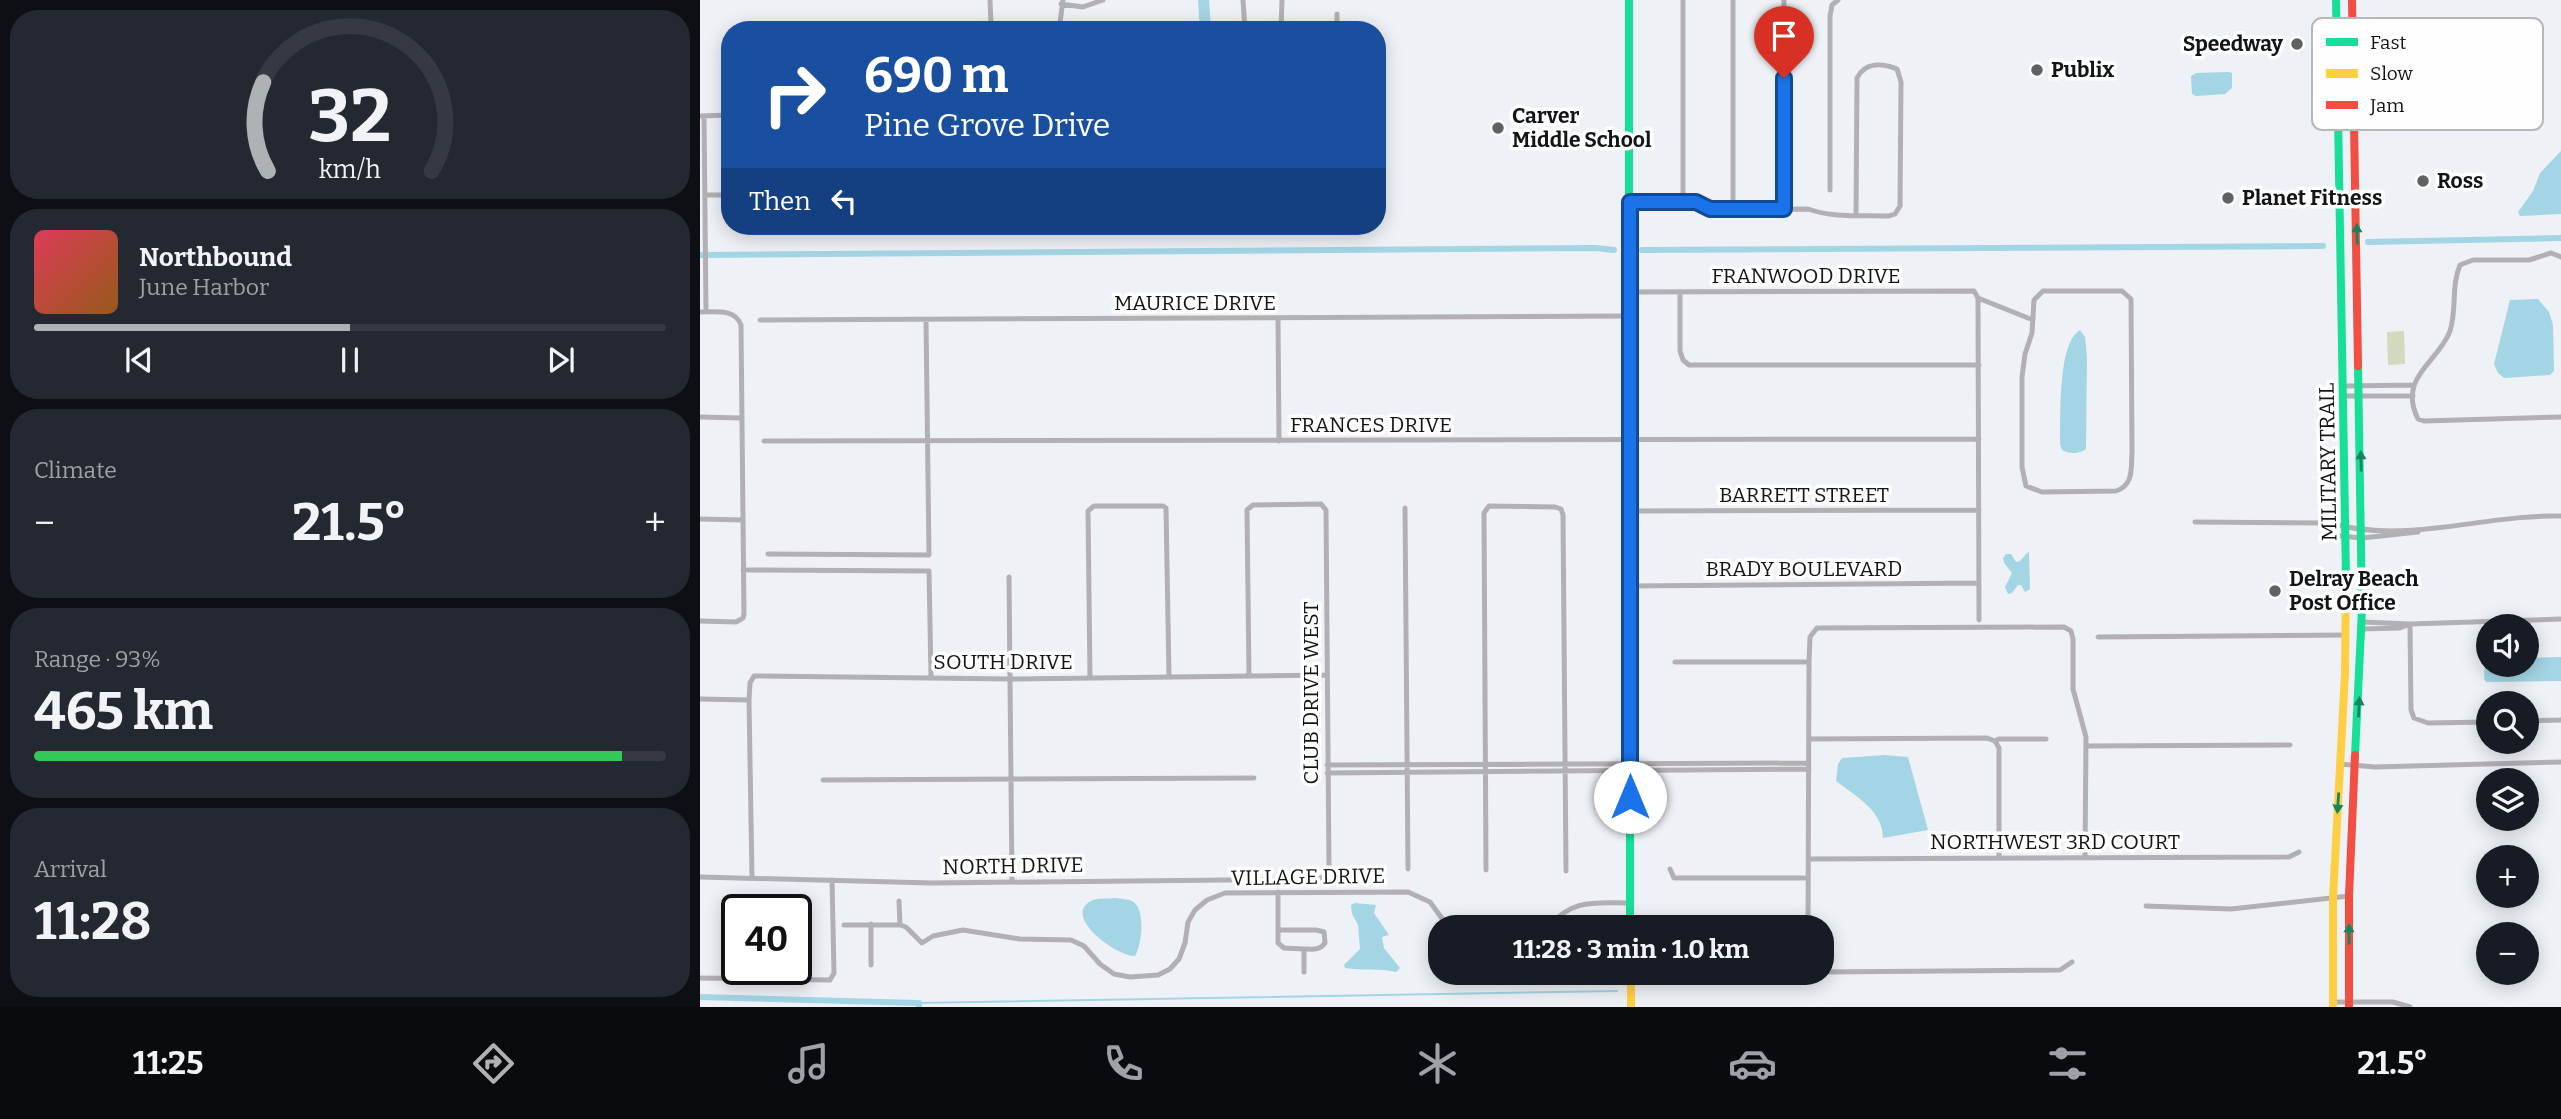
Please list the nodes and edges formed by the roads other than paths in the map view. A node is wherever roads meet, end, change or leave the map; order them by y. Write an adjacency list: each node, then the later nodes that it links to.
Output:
1 (990, 0): 16 (street)
2 (1103, 0): 12 (street)
3 (1242, 0): 18 (street)
4 (1282, 0): 19 (street)
5 (1629, 0): 28 (main road)
6 (1683, 0): 29 (street)
7 (1733, 0): 30 (street)
8 (1784, 0): 31 (street)
9 (1838, 0): 25 (street)
10 (2336, 0): 14 (main road, MILITARY TRAIL)
11 (2352, 0): 15 (main road, MILITARY TRAIL, one-way to 11)
12 (1062, 2): 17 (street)
13 (1337, 14): 20 (street)
14 (2336, 18)
15 (2352, 18)
16 (991, 21)
17 (1060, 21)
18 (1244, 21)
19 (1282, 21)
20 (1337, 21)
21 (702, 116): 22 (street); 26 (street)
22 (721, 116)
23 (2339, 130): 45 (main road, MILITARY TRAIL)
24 (2355, 130): 46 (main road, MILITARY TRAIL, one-way to 24)
25 (1830, 190)
26 (705, 195): 27 (street); 37 (street)
27 (721, 195)
28 (1630, 202): 29 (street); 34 (main road)
29 (1683, 202): 30 (street)
30 (1733, 209): 31 (street)
31 (1784, 209): 32 (street)
32 (1856, 215): 32 (street)
33 (2561, 257): 44 (street)
34 (1630, 292): 35 (street, FRANWOOD DRIVE); 38 (main road)
35 (1680, 292): 36 (street, FRANWOOD DRIVE); 43 (street)
36 (1979, 298): 42 (street); 43 (street)
37 (703, 312): 50 (street)
38 (1630, 316): 39 (street, MAURICE DRIVE); 52 (main road)
39 (1278, 318): 41 (street, MAURICE DRIVE); 54 (street)
40 (760, 320): 41 (street, MAURICE DRIVE)
41 (926, 320): 55 (street)
42 (2033, 320): 42 (street)
43 (1979, 365): 51 (street)
44 (2413, 386): 46 (street); 47 (street)
45 (2344, 391): 46 (street); 63 (main road, MILITARY TRAIL)
46 (2360, 391): 47 (street); 64 (main road, MILITARY TRAIL, one-way to 46)
47 (2413, 396): 49 (street)
48 (700, 417): 50 (street)
49 (2561, 417)
50 (742, 418): 61 (street)
51 (1979, 439): 52 (street, FRANCES DRIVE); 57 (street)
52 (1630, 440): 54 (street, FRANCES DRIVE); 58 (main road)
53 (764, 441): 55 (street, FRANCES DRIVE)
54 (1279, 441): 55 (street, FRANCES DRIVE)
55 (927, 442): 65 (street)
56 (1405, 508): 101 (street)
57 (1979, 510): 58 (street, BARRETT STREET); 68 (street)
58 (1630, 511): 69 (main road)
59 (2561, 516): 64 (street)
60 (700, 519): 61 (street)
61 (743, 520): 66 (street)
62 (2195, 522): 63 (street)
63 (2345, 533): 64 (street); 75 (main road, MILITARY TRAIL)
64 (2362, 534): 74 (main road, MILITARY TRAIL)
65 (768, 554)
66 (743, 570): 71 (street); 81 (street)
67 (1009, 577): 83 (street)
68 (1979, 583): 69 (street, BRADY BOULEVARD); 72 (street)
69 (1630, 586): 102 (main road)
70 (2561, 619): 73 (street)
71 (700, 621)
72 (1979, 624): 78 (street); 94 (street)
73 (2410, 624): 74 (street); 89 (street)
74 (2362, 626): 99 (main road, MILITARY TRAIL, one-way to 74)
75 (2346, 635): 76 (street); 98 (main road, MILITARY TRAIL)
76 (2098, 637)
77 (1675, 662): 78 (street)
78 (1809, 662): 91 (street)
79 (1249, 676): 80 (street, SOUTH DRIVE); 80 (street, CLUB DRIVE WEST); 82 (street, SOUTH DRIVE)
80 (1327, 676): 100 (street, CLUB DRIVE WEST)
81 (931, 677): 83 (street, SOUTH DRIVE); 86 (street, SOUTH DRIVE)
82 (1169, 677): 84 (street, SOUTH DRIVE); 84 (street)
83 (1010, 678): 84 (street, SOUTH DRIVE); 110 (street)
84 (1090, 678)
85 (700, 699): 86 (street)
86 (749, 700): 121 (street)
87 (2561, 720): 88 (street)
88 (2539, 721)
89 (2476, 722)
90 (2046, 738): 92 (street)
91 (1809, 739): 92 (street); 103 (street)
92 (1995, 741): 112 (street)
93 (2290, 745): 94 (street)
94 (2086, 746): 113 (street)
95 (2561, 762): 99 (street)
96 (1566, 763): 97 (street); 97 (street); 102 (street); 104 (street)
97 (1486, 764): 101 (street); 106 (street)
98 (2340, 764): 99 (street); 127 (main road, MILITARY TRAIL, one-way to 127)
99 (2356, 764): 126 (main road, MILITARY TRAIL)
100 (1327, 765): 101 (street); 107 (street, CLUB DRIVE WEST)
101 (1407, 765): 105 (street)
102 (1630, 766): 103 (street); 104 (street); 129 (main road)
103 (1809, 766): 114 (street)
104 (1566, 771): 106 (street); 118 (street)
105 (1407, 772): 106 (street); 107 (street); 115 (street)
106 (1486, 772): 117 (street)
107 (1327, 773): 119 (street, CLUB DRIVE WEST)
108 (1254, 778): 110 (street)
109 (823, 780): 110 (street)
110 (1011, 780): 124 (street)
111 (2300, 852): 113 (street, NORTHWEST 3RD COURT)
112 (1999, 858): 113 (street, NORTHWEST 3RD COURT); 114 (street, NORTHWEST 3RD COURT)
113 (2085, 858)
114 (1809, 859): 122 (street)
115 (1408, 869)
116 (1670, 869): 122 (street)
117 (1486, 870)
118 (1566, 871)
119 (1326, 875): 124 (street, NORTH DRIVE)
120 (700, 877): 121 (street, NORTH DRIVE)
121 (752, 878): 123 (street, NORTH DRIVE)
122 (1808, 878): 134 (street)
123 (832, 880): 124 (street, NORTH DRIVE); 144 (street)
124 (1012, 882)
125 (1278, 892): 131 (street, VILLAGE DRIVE); 137 (street, VILLAGE DRIVE); 138 (street)
126 (2349, 896): 127 (street); 147 (main road, MILITARY TRAIL, one-way to 126)
127 (2333, 898): 130 (street); 146 (main road, MILITARY TRAIL)
128 (900, 901): 137 (street)
129 (1630, 903): 132 (street); 133 (main road)
130 (2146, 905)
131 (1440, 915)
132 (1559, 915)
133 (1630, 915)
134 (1808, 915)
135 (871, 924): 136 (street, VILLAGE DRIVE); 137 (street, VILLAGE DRIVE); 141 (street)
136 (844, 925)
137 (900, 925)
138 (1278, 930): 139 (street); 139 (street)
139 (1304, 948): 142 (street)
140 (2073, 962): 143 (street)
141 (871, 965)
142 (1304, 972)
143 (1834, 972)
144 (700, 978)
145 (1630, 985): 149 (main road)
146 (2333, 1005): 147 (street)
147 (2348, 1005): 148 (street)
148 (2399, 1005): 150 (street)
149 (1631, 1007)
150 (2410, 1007)

